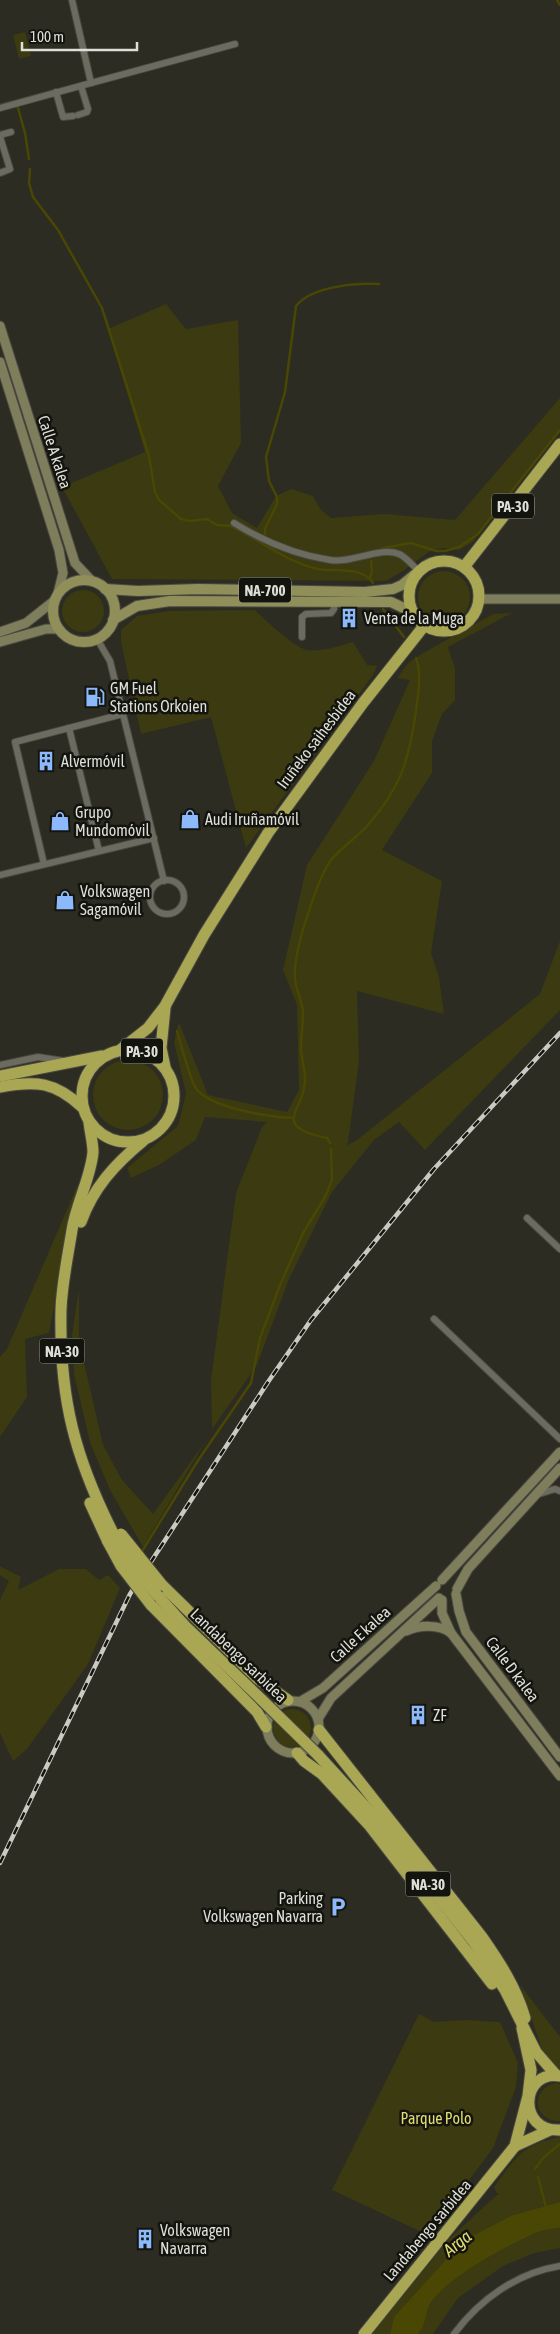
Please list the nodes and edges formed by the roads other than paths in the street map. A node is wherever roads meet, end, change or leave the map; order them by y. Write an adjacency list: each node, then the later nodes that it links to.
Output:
1 (72, 0): 3 (street)
2 (235, 44): 3 (street)
3 (91, 83): 4 (street)
4 (81, 86): 5 (street); 5 (street)
5 (56, 92): 6 (street)
6 (0, 108)
7 (12, 132): 8 (street)
8 (0, 136): 9 (street)
9 (0, 173)
10 (0, 326): 16 (street, Calle A kalea)
11 (0, 362): 18 (street, Calle A kalea)
12 (560, 444): 14 (highway, PA-30)
13 (234, 523): 15 (street)
14 (464, 567): 15 (highway); 19 (highway)
15 (419, 571): 17 (main road, NA-700); 22 (highway)
16 (92, 581): 17 (main road, NA-700); 18 (main road)
17 (105, 588): 23 (main road)
18 (57, 597): 25 (main road); 26 (street)
19 (479, 599): 21 (street); 24 (highway)
20 (334, 600): 22 (main road, NA-700); 23 (main road, NA-700); 27 (street)
21 (560, 600)
22 (412, 612): 24 (highway)
23 (113, 620): 28 (main road, NA-700)
24 (424, 626): 37 (highway, Iruñeko saihesbidea / PA-30)
25 (59, 629): 28 (main road); 29 (street)
26 (0, 632)
27 (302, 637)
28 (97, 639): 30 (street)
29 (0, 642)
30 (123, 714): 31 (street); 32 (street)
31 (69, 728): 33 (street); 34 (street)
32 (154, 838): 33 (street); 36 (street)
33 (99, 851): 34 (street)
34 (44, 864): 35 (street)
35 (0, 875)
36 (164, 881): 36 (street)
37 (165, 1006): 38 (highway, Iruñeko saihesbidea / PA-30); 42 (highway, Iruñeko saihesbidea / PA-30)
38 (120, 1050): 39 (highway, PA-30); 42 (highway, PA-30)
39 (106, 1055): 40 (highway, PA-30); 45 (highway, PA-30)
40 (75, 1062): 41 (street); 43 (highway, PA-30)
41 (0, 1065)
42 (165, 1068): 47 (highway, PA-30)
43 (0, 1076)
44 (3, 1089): 45 (highway, PA-30)
45 (82, 1108): 46 (highway, PA-30)
46 (89, 1122): 47 (highway, PA-30); 50 (highway, Landabengo sarbidea / NA-30)
47 (145, 1140): 50 (highway, Landabengo sarbidea / NA-30)
48 (527, 1218): 49 (street)
49 (560, 1249)
50 (69, 1254): 53 (highway, Landabengo sarbidea / NA-30)
51 (434, 1319): 52 (street)
52 (560, 1438)
53 (76, 1448): 58 (highway, Landabengo sarbidea / NA-30); 58 (highway)
54 (560, 1452): 59 (street, Calle E kalea)
55 (560, 1468): 57 (street)
56 (560, 1491): 57 (street)
57 (535, 1495): 60 (street)
58 (115, 1538): 61 (highway, Landabengo sarbidea / NA-30, bridge)
59 (439, 1583): 60 (street); 62 (street); 66 (street, Calle E kalea)
60 (457, 1591): 62 (street); 70 (street, Calle D kalea)
61 (157, 1595): 65 (highway); 68 (highway); 72 (highway, Landabengo sarbidea / NA-30, bridge)
62 (440, 1599): 63 (street, Calle D kalea); 64 (street, Calle E kalea)
63 (452, 1633): 64 (street); 71 (street, Calle D kalea)
64 (399, 1635): 67 (street, Calle E kalea)
65 (288, 1700): 66 (street); 68 (street)
66 (301, 1701): 67 (street)
67 (319, 1725): 69 (street); 72 (highway)
68 (266, 1728): 69 (street)
69 (297, 1753): 72 (highway)
70 (560, 1757)
71 (560, 1776)
72 (528, 2041): 73 (highway, Landabengo sarbidea); 74 (highway, Landabengo sarbidea)
73 (558, 2076): 74 (highway, Landabengo sarbidea)
74 (528, 2096): 75 (highway, Landabengo sarbidea); 76 (highway, Landabengo sarbidea)
75 (555, 2130): 76 (highway, Landabengo sarbidea)
76 (516, 2146): 79 (highway, Landabengo sarbidea)
77 (560, 2266): 78 (street)
78 (456, 2333)
79 (364, 2334)

